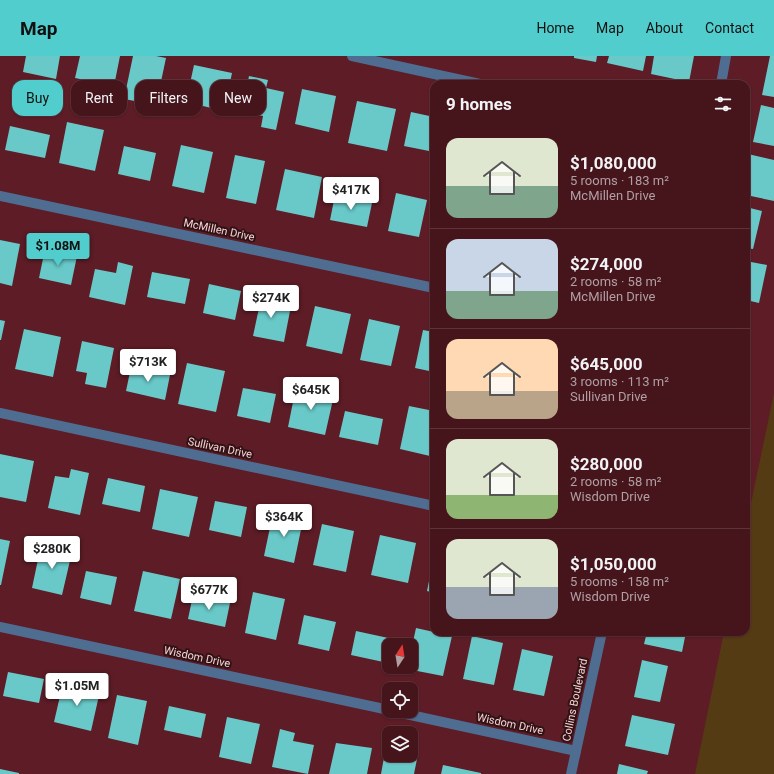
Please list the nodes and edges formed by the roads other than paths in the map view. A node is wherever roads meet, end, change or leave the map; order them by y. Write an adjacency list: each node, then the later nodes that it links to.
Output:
1 (352, 56): 3 (street)
2 (726, 56): 4 (street)
3 (462, 80)
4 (722, 80)
5 (0, 196): 6 (street, McMillen Drive)
6 (430, 287)
7 (0, 413): 8 (street, Sullivan Drive)
8 (430, 505)
9 (0, 627): 11 (street, Wisdom Drive)
10 (601, 636): 13 (street, Collins Boulevard)
11 (382, 709)
12 (418, 717): 13 (street, Wisdom Drive)
13 (576, 751): 14 (street, Collins Boulevard)
14 (571, 774)

